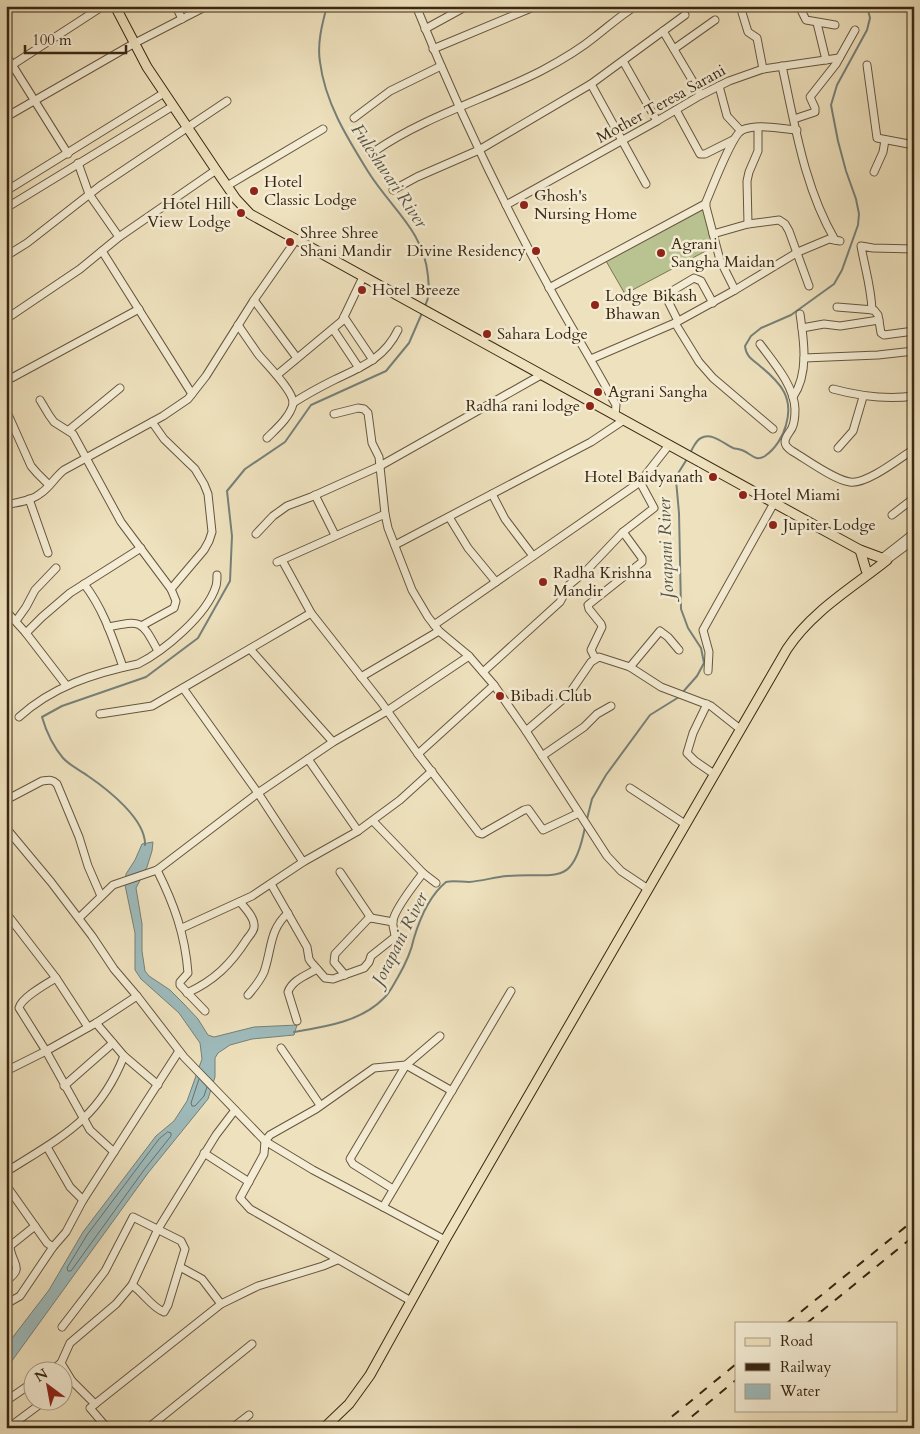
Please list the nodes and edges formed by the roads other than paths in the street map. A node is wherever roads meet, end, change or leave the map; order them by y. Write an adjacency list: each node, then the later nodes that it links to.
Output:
1 (103, 6): 29 (street)
2 (115, 6): 19 (main road)
3 (176, 6): 12 (street)
4 (207, 6): 12 (street)
5 (416, 6): 16 (street)
6 (467, 6): 16 (street)
7 (536, 6): 20 (street)
8 (636, 6): 38 (street)
9 (740, 6): 30 (street)
10 (799, 6): 14 (street)
11 (685, 15): 18 (street)
12 (182, 19): 19 (street)
13 (715, 20): 21 (street)
14 (817, 23): 15 (street); 24 (street)
15 (835, 25)
16 (425, 29): 20 (street)
17 (855, 30): 23 (street)
18 (663, 31): 21 (street); 25 (street)
19 (134, 44): 33 (main road); 35 (street)
20 (433, 49): 27 (street)
21 (674, 50): 34 (street)
22 (6, 55): 29 (street)
23 (839, 58): 24 (street, Mother Teresa Sarani); 42 (street)
24 (826, 60): 28 (street, Mother Teresa Sarani)
25 (623, 61): 31 (street); 43 (street)
26 (866, 64): 51 (street)
27 (441, 66): 38 (street); 41 (street)
28 (782, 66): 30 (street, Mother Teresa Sarani); 42 (street)
29 (9, 67): 35 (street)
30 (763, 69): 32 (street, Mother Teresa Sarani)
31 (591, 84): 49 (street); 53 (street)
32 (720, 86): 34 (street, Mother Teresa Sarani); 48 (street)
33 (164, 93): 37 (main road); 55 (street)
34 (701, 95): 39 (street, Mother Teresa Sarani)
35 (34, 100): 40 (street); 55 (street)
36 (227, 101): 44 (street)
37 (173, 106): 44 (main road); 56 (street)
38 (460, 108): 53 (street); 54 (street)
39 (676, 110): 43 (street, Mother Teresa Sarani); 50 (street)
40 (6, 117)
41 (354, 118)
42 (794, 119): 47 (street)
43 (657, 121): 49 (street, Mother Teresa Sarani)
44 (187, 127): 57 (main road); 63 (street)
45 (758, 128): 47 (street); 48 (street); 67 (street)
46 (323, 129): 60 (street)
47 (797, 130): 73 (street)
48 (741, 131): 50 (street)
49 (623, 140): 59 (street); 65 (street, Mother Teresa Sarani)
50 (733, 140): 64 (street)
51 (885, 140): 52 (street); 58 (street)
52 (914, 145)
53 (479, 150): 61 (street); 65 (street)
54 (375, 151)
55 (68, 154): 62 (street)
56 (78, 163): 63 (street); 66 (street)
57 (216, 170): 60 (main road); 69 (street)
58 (874, 172)
59 (646, 184)
60 (227, 186): 70 (main road)
61 (393, 190)
62 (6, 191)
63 (89, 194): 69 (street); 74 (street)
64 (706, 204): 68 (street); 77 (street)
65 (506, 205): 77 (street)
66 (6, 208)
67 (748, 224): 68 (street); 73 (street)
68 (713, 234): 78 (street)
69 (119, 237): 72 (street)
70 (296, 240): 75 (main road); 79 (street)
71 (914, 249): 83 (street)
72 (102, 251): 82 (street); 86 (street)
73 (798, 252): 76 (street); 78 (street)
74 (6, 256)
75 (364, 277): 85 (street); 101 (main road)
76 (810, 286)
77 (549, 288): 98 (street)
78 (735, 290): 80 (street)
79 (254, 300): 89 (street); 96 (street)
80 (713, 303): 88 (street); 88 (street)
81 (837, 307): 83 (street)
82 (139, 309): 103 (street); 106 (street)
83 (872, 310): 87 (street)
84 (800, 314): 90 (street)
85 (344, 317): 91 (street); 99 (street)
86 (6, 319)
87 (879, 320): 90 (street); 93 (street)
88 (677, 322): 98 (street); 118 (street)
89 (238, 325): 102 (street); 106 (street)
90 (802, 328): 97 (street)
91 (333, 329): 96 (street); 100 (street)
92 (398, 330): 99 (street)
93 (914, 331)
94 (760, 344): 108 (street)
95 (914, 351): 97 (street)
96 (297, 358): 102 (street)
97 (804, 358): 108 (street)
98 (591, 359): 114 (street)
99 (373, 360): 100 (street)
100 (359, 368): 111 (street)
101 (541, 374): 114 (main road); 124 (street)
102 (277, 375): 111 (street)
103 (6, 381)
104 (120, 388): 117 (street)
105 (833, 389): 109 (street)
106 (192, 394): 116 (street)
107 (914, 396): 109 (street)
108 (793, 397): 122 (street)
109 (863, 397): 121 (street)
110 (40, 400): 117 (street)
111 (293, 403): 119 (street)
112 (6, 410): 126 (street)
113 (334, 414): 124 (street)
114 (615, 416): 115 (main road)
115 (624, 420): 120 (main road); 127 (street)
116 (152, 422): 123 (street); 153 (street)
117 (69, 430): 123 (street)
118 (772, 430)
119 (267, 438)
120 (671, 446): 125 (street); 131 (main road)
121 (838, 448)
122 (914, 449)
123 (86, 457): 126 (street); 142 (street)
124 (380, 466): 128 (street); 133 (street)
125 (640, 482): 136 (street); 145 (street)
126 (49, 485): 130 (street)
127 (492, 494): 135 (street); 145 (street)
128 (315, 495): 137 (street); 139 (street)
129 (914, 498): 134 (street)
130 (29, 499): 132 (street); 144 (street)
131 (774, 503): 143 (main road); 169 (street)
132 (6, 505)
133 (385, 514): 139 (street); 141 (street)
134 (892, 515)
135 (449, 517): 141 (street); 151 (street)
136 (623, 532): 166 (street); 170 (street)
137 (256, 534)
138 (914, 534): 146 (street)
139 (335, 535): 154 (street)
140 (914, 540): 146 (street)
141 (395, 545): 158 (street)
142 (141, 548): 152 (street); 153 (street)
143 (860, 550): 146 (main road); 148 (main road)
144 (48, 553)
145 (533, 556): 151 (street)
146 (886, 557): 148 (main road); 150 (main road)
147 (56, 568): 156 (street)
148 (866, 570): 150 (main road)
149 (217, 575): 163 (street)
150 (858, 581): 180 (main road)
151 (496, 582): 158 (street)
152 (84, 584): 159 (street); 161 (street)
153 (171, 589): 157 (street)
154 (311, 613): 162 (street); 171 (street)
155 (8, 615): 156 (street)
156 (16, 621): 161 (street)
157 (143, 625): 159 (street); 163 (street)
158 (434, 625): 160 (street)
159 (108, 628): 167 (street)
160 (439, 632): 165 (street); 171 (street)
161 (26, 633): 172 (street)
162 (250, 649): 174 (street); 182 (street)
163 (158, 650): 167 (street)
164 (679, 650): 168 (street)
165 (469, 656): 170 (street); 177 (street)
166 (595, 658): 168 (street); 181 (street)
167 (123, 667): 172 (street)
168 (630, 667): 175 (street)
169 (708, 671)
170 (483, 672): 173 (street)
171 (361, 677): 177 (street)
172 (66, 685): 179 (street)
173 (494, 685): 181 (street); 183 (street)
174 (183, 688): 178 (street); 189 (street)
175 (706, 704): 180 (street); 187 (street)
176 (611, 706): 184 (street)
177 (387, 711): 182 (street); 183 (street)
178 (100, 714)
179 (19, 717)
180 (740, 729): 187 (main road)
181 (526, 730): 184 (street)
182 (333, 742): 185 (street)
183 (418, 754): 186 (street)
184 (542, 756): 191 (street)
185 (308, 759): 189 (street); 195 (street)
186 (432, 771): 191 (street); 192 (street)
187 (714, 774): 193 (main road)
188 (630, 788): 193 (street)
189 (258, 793): 196 (street); 197 (street)
190 (6, 800): 203 (street)
191 (579, 814): 202 (street)
192 (373, 821): 195 (street); 199 (street)
193 (685, 824): 202 (main road)
194 (6, 828): 207 (street)
195 (358, 831): 196 (street)
196 (303, 862): 201 (street)
197 (157, 870): 203 (street); 210 (street)
198 (340, 872): 208 (street)
199 (424, 873): 200 (street); 209 (street)
200 (436, 883)
201 (271, 884): 204 (street); 206 (street)
202 (648, 889): 248 (main road)
203 (101, 896): 207 (street)
204 (240, 902): 210 (street); 215 (street)
205 (6, 913): 213 (street)
206 (288, 913): 211 (street); 216 (street)
207 (79, 918): 217 (street)
208 (371, 918): 209 (street); 212 (street)
209 (392, 922): 212 (street)
210 (182, 928): 215 (street)
211 (317, 969): 212 (street); 219 (street)
212 (345, 975)
213 (56, 978): 221 (street); 225 (street)
214 (511, 991): 232 (street)
215 (186, 993): 218 (street)
216 (248, 995)
217 (138, 996): 220 (street); 226 (street)
218 (205, 1011)
219 (297, 1020)
220 (96, 1023): 221 (street); 223 (street)
221 (88, 1027): 225 (street)
222 (440, 1036): 228 (street)
223 (113, 1043): 227 (street); 231 (street)
224 (281, 1048): 233 (street)
225 (46, 1052): 229 (street); 231 (street)
226 (182, 1054): 230 (street); 234 (street)
227 (124, 1056): 230 (street); 235 (street)
228 (406, 1065): 232 (street); 233 (street); 243 (street)
229 (6, 1070)
230 (158, 1085): 238 (street)
231 (64, 1086): 235 (street)
232 (452, 1091): 243 (street)
233 (320, 1105): 236 (street)
234 (235, 1110): 236 (street); 239 (street)
235 (84, 1120): 237 (street); 238 (street)
236 (265, 1141): 241 (street); 245 (street)
237 (47, 1147): 240 (street); 244 (street)
238 (114, 1152): 244 (street)
239 (204, 1153): 241 (street); 247 (street)
240 (6, 1172)
241 (249, 1182): 250 (street)
242 (6, 1186): 246 (street)
243 (393, 1189): 245 (street)
244 (83, 1200): 249 (street)
245 (383, 1207): 248 (street)
246 (35, 1226): 249 (street); 252 (street)
247 (158, 1229): 251 (street); 253 (street); 257 (street)
248 (445, 1240): 254 (main road)
249 (52, 1247): 255 (street)
250 (337, 1260): 254 (street); 256 (street)
251 (180, 1267): 253 (street); 256 (street)
252 (6, 1281)
253 (132, 1285): 259 (street)
254 (411, 1301): 270 (main road)
255 (6, 1304)
256 (222, 1304): 263 (street)
257 (62, 1327)
258 (252, 1344): 268 (street)
259 (61, 1362)
260 (72, 1381): 263 (street)
261 (22, 1390): 262 (street)
262 (6, 1401)
263 (94, 1404): 267 (street)
264 (30, 1412): 266 (street)
265 (249, 1415): 269 (street)
266 (8, 1428)
267 (107, 1428)
268 (148, 1428)
269 (232, 1428)
270 (324, 1428)

